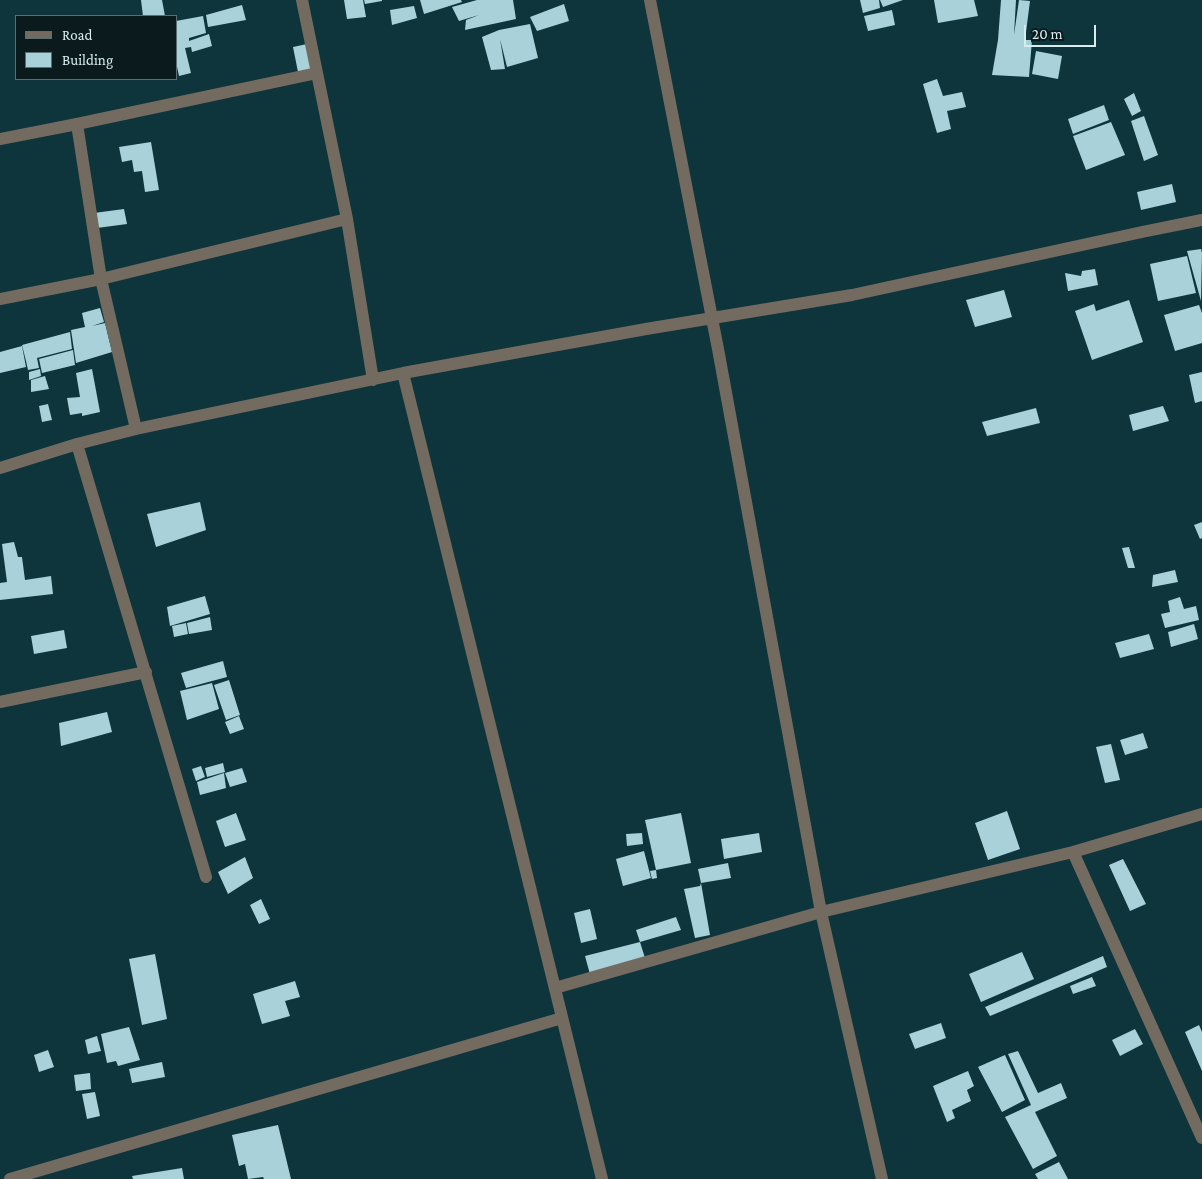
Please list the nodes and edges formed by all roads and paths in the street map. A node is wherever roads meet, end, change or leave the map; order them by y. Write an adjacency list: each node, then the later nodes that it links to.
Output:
1 (302, 0): 3 (street)
2 (650, 0): 10 (street)
3 (317, 73): 4 (street); 6 (street)
4 (77, 124): 5 (street); 8 (street)
5 (0, 139)
6 (347, 219): 8 (street); 12 (street)
7 (1202, 220): 10 (street)
8 (101, 279): 9 (street); 13 (street)
9 (0, 299)
10 (711, 318): 11 (street); 21 (street)
11 (403, 373): 12 (street); 22 (street)
12 (372, 380): 13 (street)
13 (136, 429): 14 (street)
14 (77, 444): 15 (street); 16 (street)
15 (0, 468)
16 (146, 672): 17 (street); 20 (street)
17 (0, 702)
18 (1202, 814): 19 (street)
19 (1073, 852): 21 (street); 24 (street)
20 (206, 877)
21 (821, 912): 22 (street); 27 (street)
22 (555, 988): 23 (street)
23 (562, 1018): 25 (street); 26 (street)
24 (1202, 1138)
25 (10, 1179)
26 (602, 1179)
27 (882, 1179)

